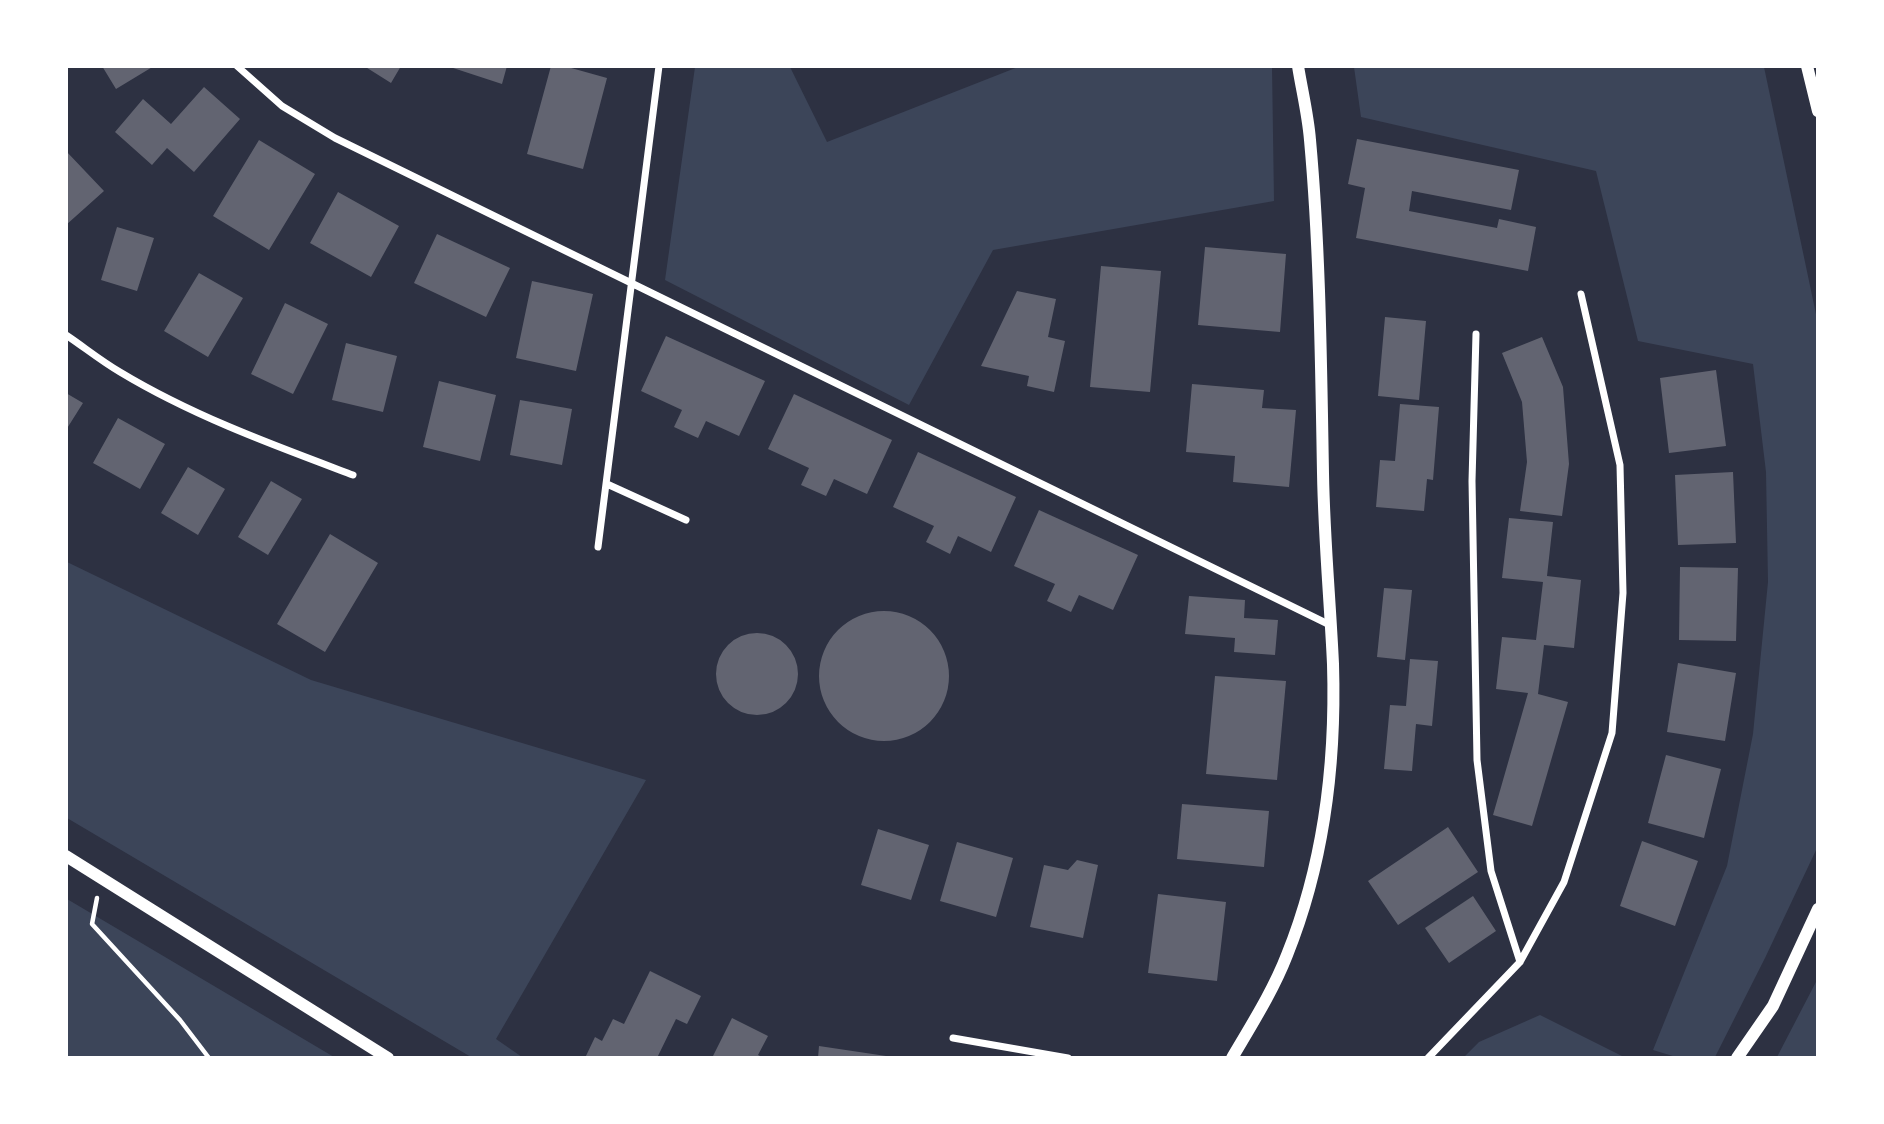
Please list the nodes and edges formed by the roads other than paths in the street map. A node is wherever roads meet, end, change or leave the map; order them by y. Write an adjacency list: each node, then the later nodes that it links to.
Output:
1 (237, 66): 6 (street)
2 (659, 66): 6 (street)
3 (1297, 66): 14 (street)
4 (1807, 66): 5 (street)
5 (1818, 111)
6 (632, 284): 11 (street); 14 (street)
7 (1581, 294): 17 (street)
8 (1476, 334): 17 (street)
9 (66, 335): 10 (street)
10 (352, 475)
11 (607, 484): 12 (street); 13 (street)
12 (686, 520)
13 (598, 547)
14 (1330, 625): 21 (street)
15 (66, 856): 19 (street)
16 (1818, 909): 23 (street)
17 (1520, 962): 22 (street)
18 (953, 1038): 20 (street)
19 (388, 1058)
20 (1068, 1058)
21 (1232, 1058)
22 (1428, 1058)
23 (1737, 1058)

